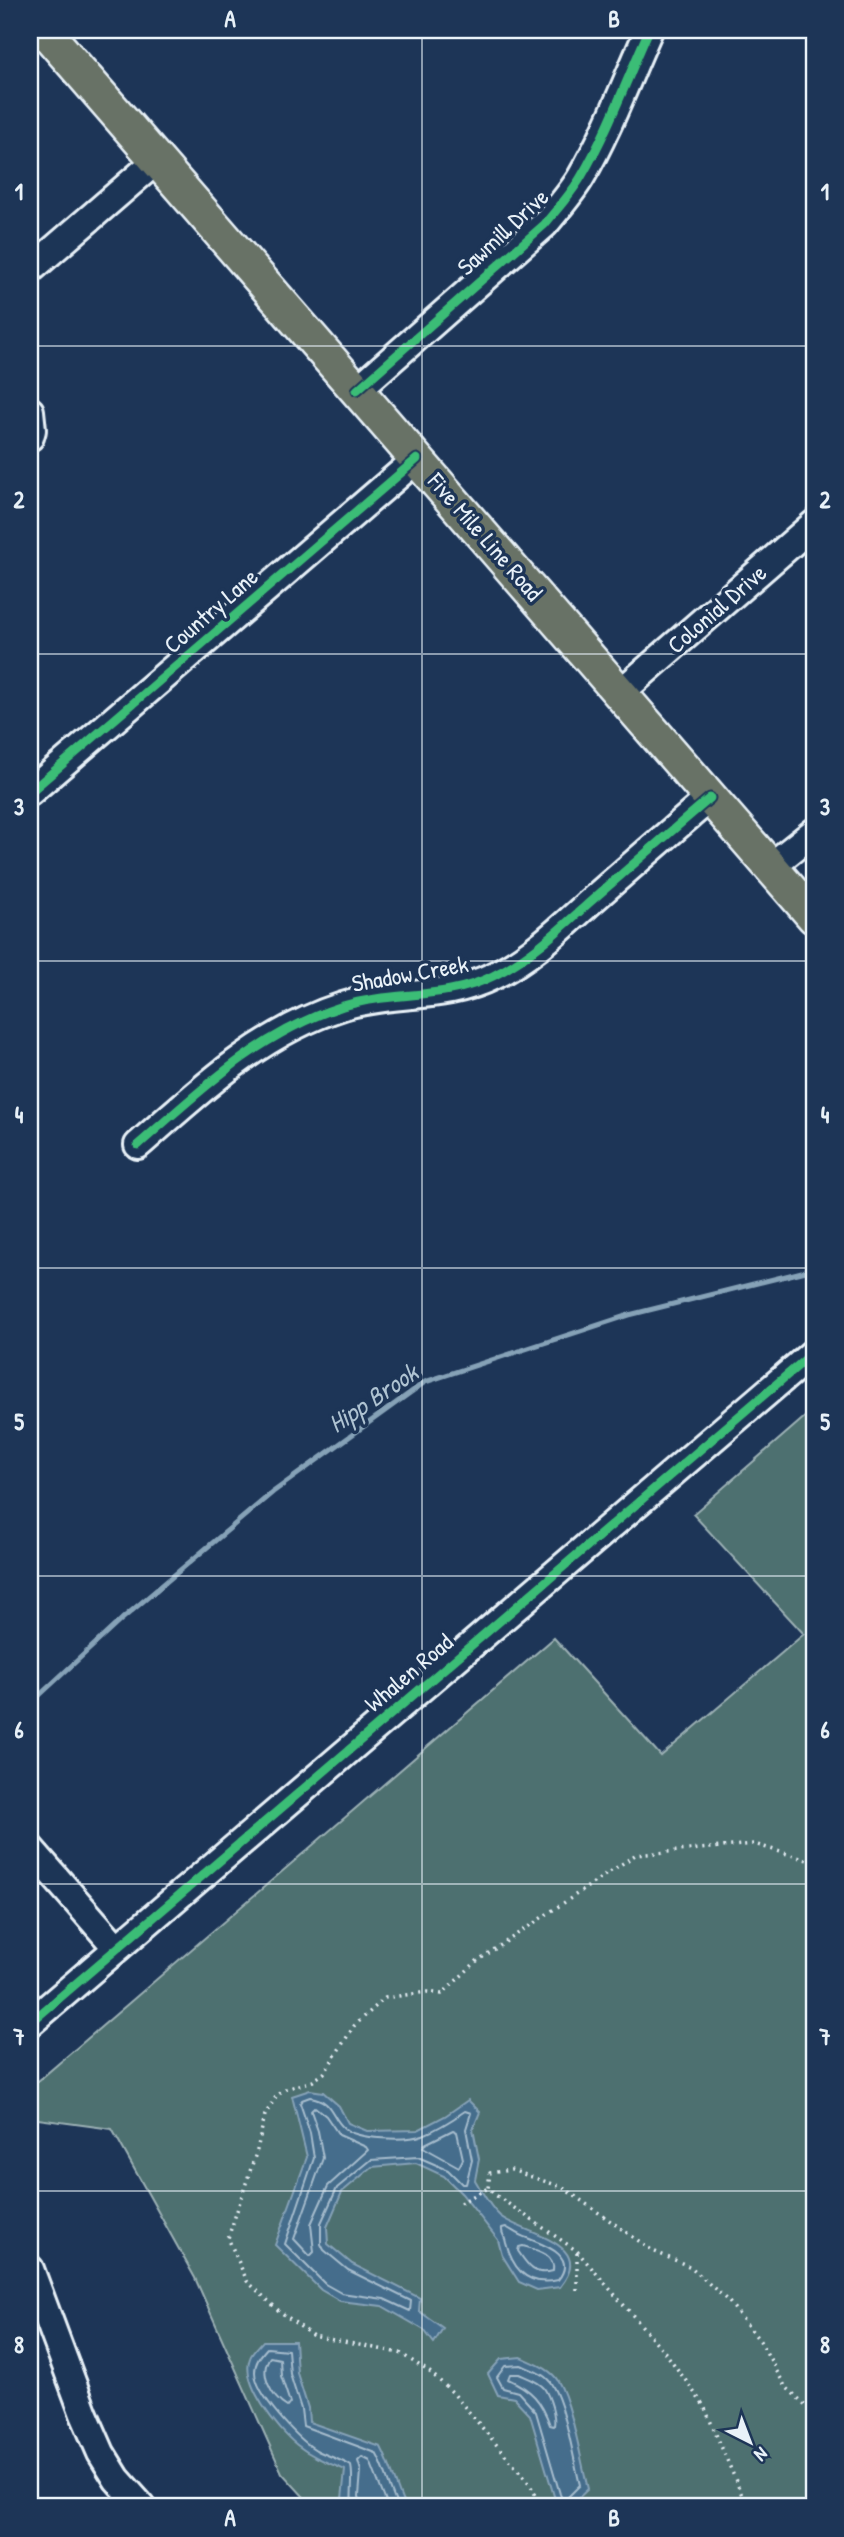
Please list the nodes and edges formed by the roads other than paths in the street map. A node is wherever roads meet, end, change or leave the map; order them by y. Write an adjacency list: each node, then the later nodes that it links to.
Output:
1 (44, 30): 3 (main road, Five Mile Line Road)
2 (649, 30): 5 (street, Sawmill Drive)
3 (156, 160): 4 (street); 5 (main road, Five Mile Line Road)
4 (30, 270)
5 (357, 390): 8 (main road, Five Mile Line Road)
6 (30, 411): 7 (street)
7 (30, 437)
8 (417, 459): 10 (main road, Five Mile Line Road); 11 (street, Country Lane)
9 (814, 524): 10 (street, Colonial Drive)
10 (620, 693): 12 (main road, Five Mile Line Road)
11 (30, 792)
12 (710, 797): 14 (main road, Five Mile Line Road); 16 (street, Shadow Creek)
13 (814, 832): 14 (street)
14 (770, 867): 15 (main road, Five Mile Line Road)
15 (814, 917)
16 (138, 1146)
17 (814, 1352): 19 (street, Whalen Road)
18 (30, 1848): 19 (street)
19 (117, 1948): 20 (street, Whalen Road)
20 (30, 2023)
21 (30, 2269): 22 (street)
22 (142, 2507)

